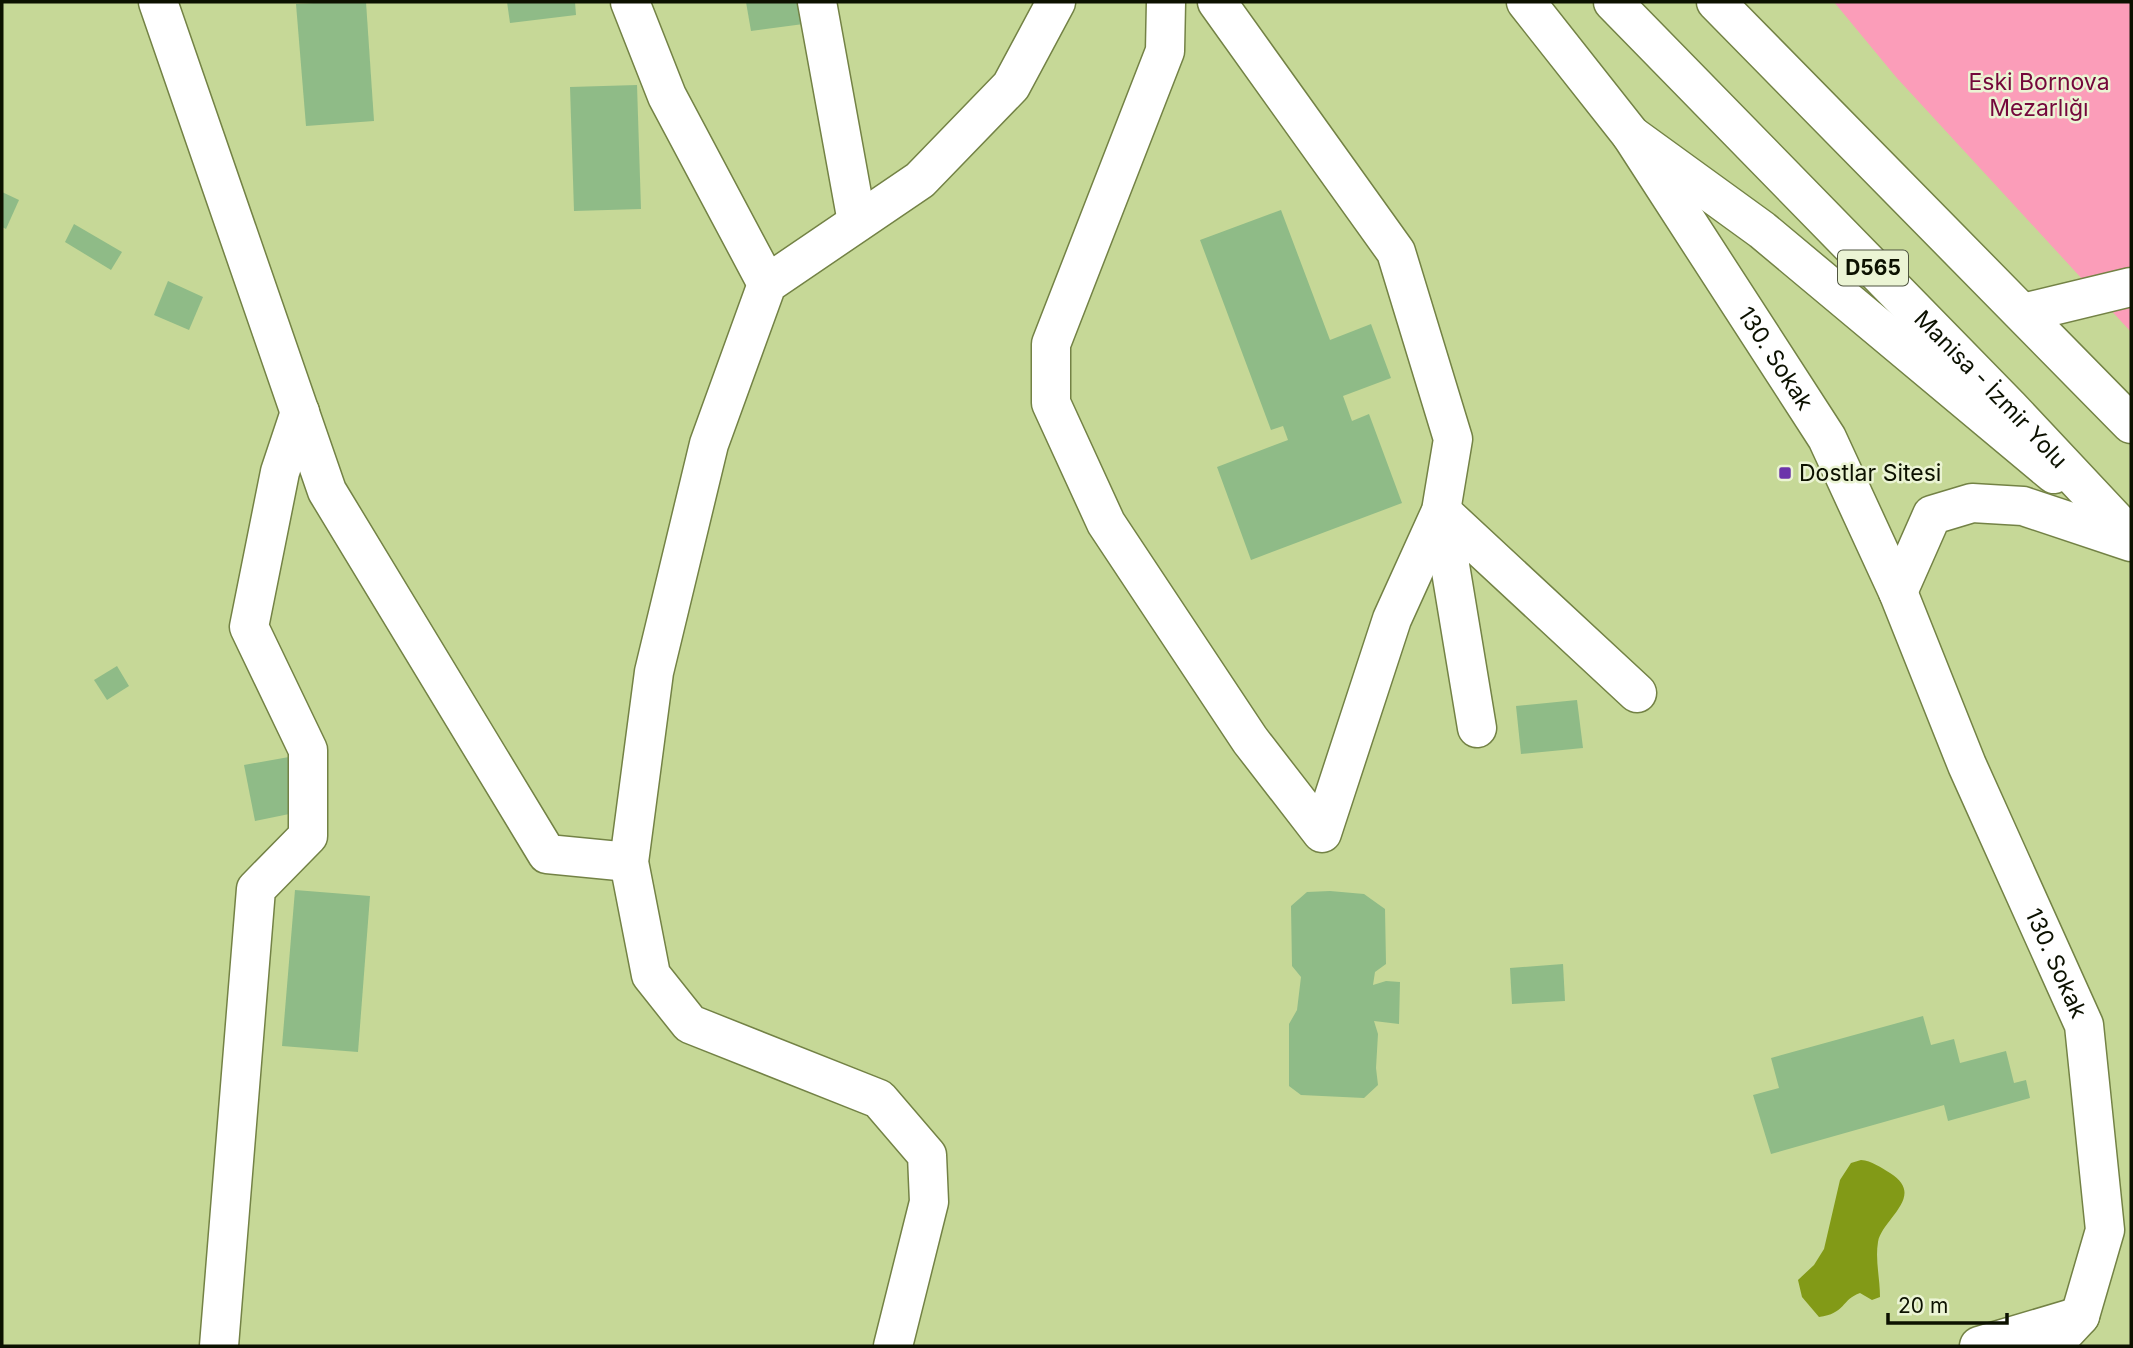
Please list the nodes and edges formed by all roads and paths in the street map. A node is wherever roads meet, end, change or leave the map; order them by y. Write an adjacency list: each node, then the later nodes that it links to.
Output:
1 (158, 2): 17 (main road)
2 (630, 2): 14 (main road)
3 (817, 2): 13 (main road)
4 (1056, 2): 13 (main road)
5 (1166, 2): 19 (main road)
6 (1217, 2): 19 (main road)
7 (1525, 2): 12 (main road)
8 (1614, 2): 20 (main road, Manisa - İzmir Yolu / D565)
9 (1716, 2): 11 (main road)
10 (1728, 2): 11 (main road)
11 (1752, 40): 16 (main road)
12 (1631, 135): 20 (main road); 21 (main road, 130. Sokak)
13 (857, 222): 14 (main road)
14 (767, 284): 24 (main road)
15 (2131, 287): 16 (main road)
16 (2023, 313): 18 (main road)
17 (300, 412): 24 (main road); 27 (main road)
18 (2131, 425)
19 (1441, 511): 22 (main road); 23 (main road)
20 (2131, 539): 21 (main road)
21 (1898, 592): 25 (main road, 130. Sokak)
22 (1637, 693)
23 (1477, 728)
24 (629, 862): 28 (main road)
25 (2118, 1238): 26 (main road, 130. Sokak)
26 (2080, 1316): 29 (main road); 30 (main road, 130. Sokak)
27 (219, 1346)
28 (893, 1346)
29 (1979, 1346)
30 (2052, 1346)

